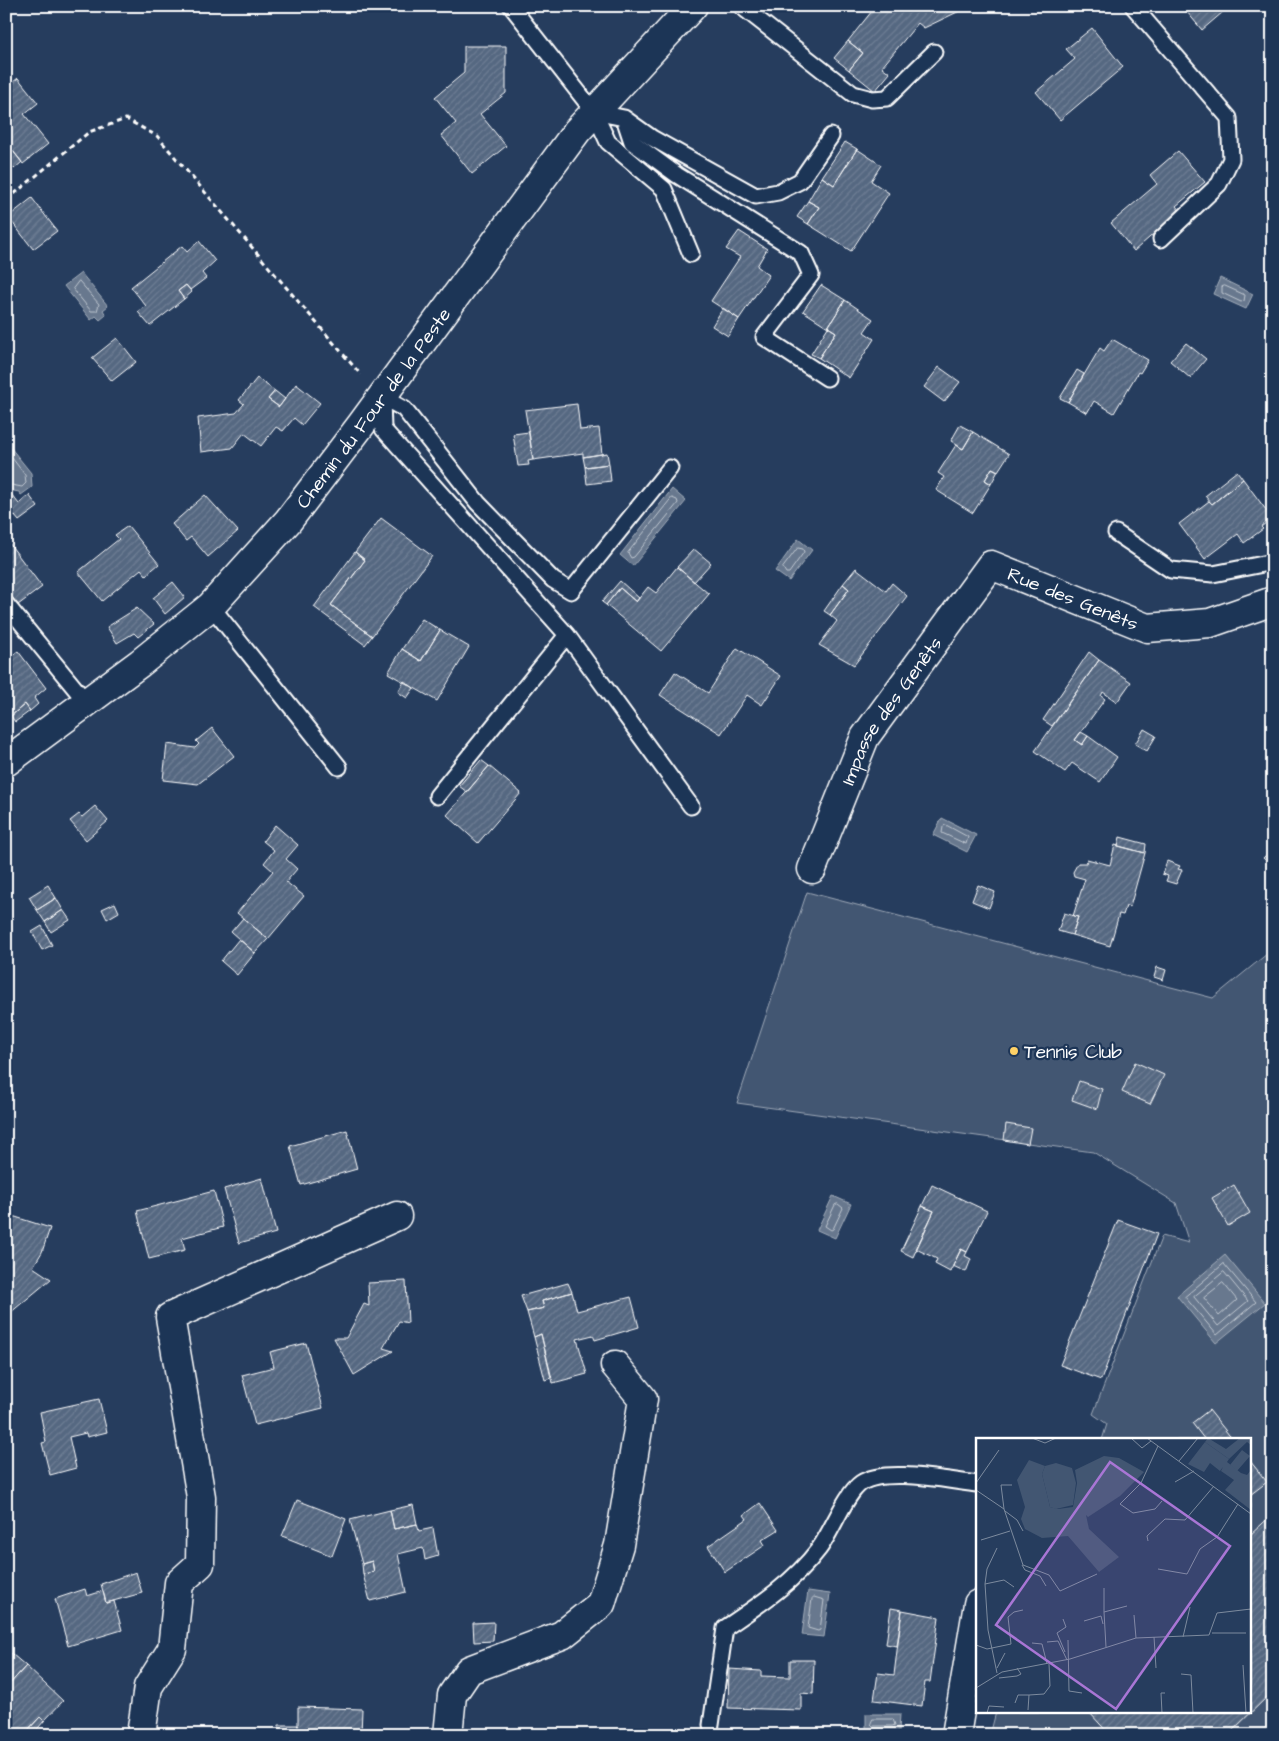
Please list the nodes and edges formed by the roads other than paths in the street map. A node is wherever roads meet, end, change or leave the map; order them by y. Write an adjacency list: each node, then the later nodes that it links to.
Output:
1 (510, 6): 6 (lane)
2 (693, 6): 6 (street, Chemin du Four de la Peste)
3 (741, 6): 5 (lane)
4 (1133, 6): 9 (lane)
5 (934, 52)
6 (594, 112): 7 (lane); 10 (lane); 12 (street, Chemin du Four de la Peste)
7 (624, 118): 8 (lane); 11 (lane)
8 (832, 136)
9 (1161, 239)
10 (691, 254)
11 (827, 378)
12 (382, 398): 13 (lane); 19 (street, Chemin du Four de la Peste); 20 (lane)
13 (670, 468)
14 (1116, 533): 15 (lane)
15 (1273, 562)
16 (991, 565): 17 (street, Rue des Genêts); 26 (street, Impasse des Genêts)
17 (1273, 601)
18 (6, 604): 21 (lane)
19 (211, 606): 21 (street, Chemin du Four de la Peste); 23 (lane)
20 (567, 635): 24 (lane); 25 (lane)
21 (87, 703): 22 (street, Chemin du Four de la Peste)
22 (6, 762)
23 (339, 767)
24 (437, 796)
25 (691, 806)
26 (812, 869)
27 (397, 1216): 32 (street)
28 (615, 1365): 33 (street)
29 (976, 1484): 31 (lane)
30 (976, 1616): 34 (street)
31 (711, 1725)
32 (141, 1735)
33 (448, 1735)
34 (956, 1735)

